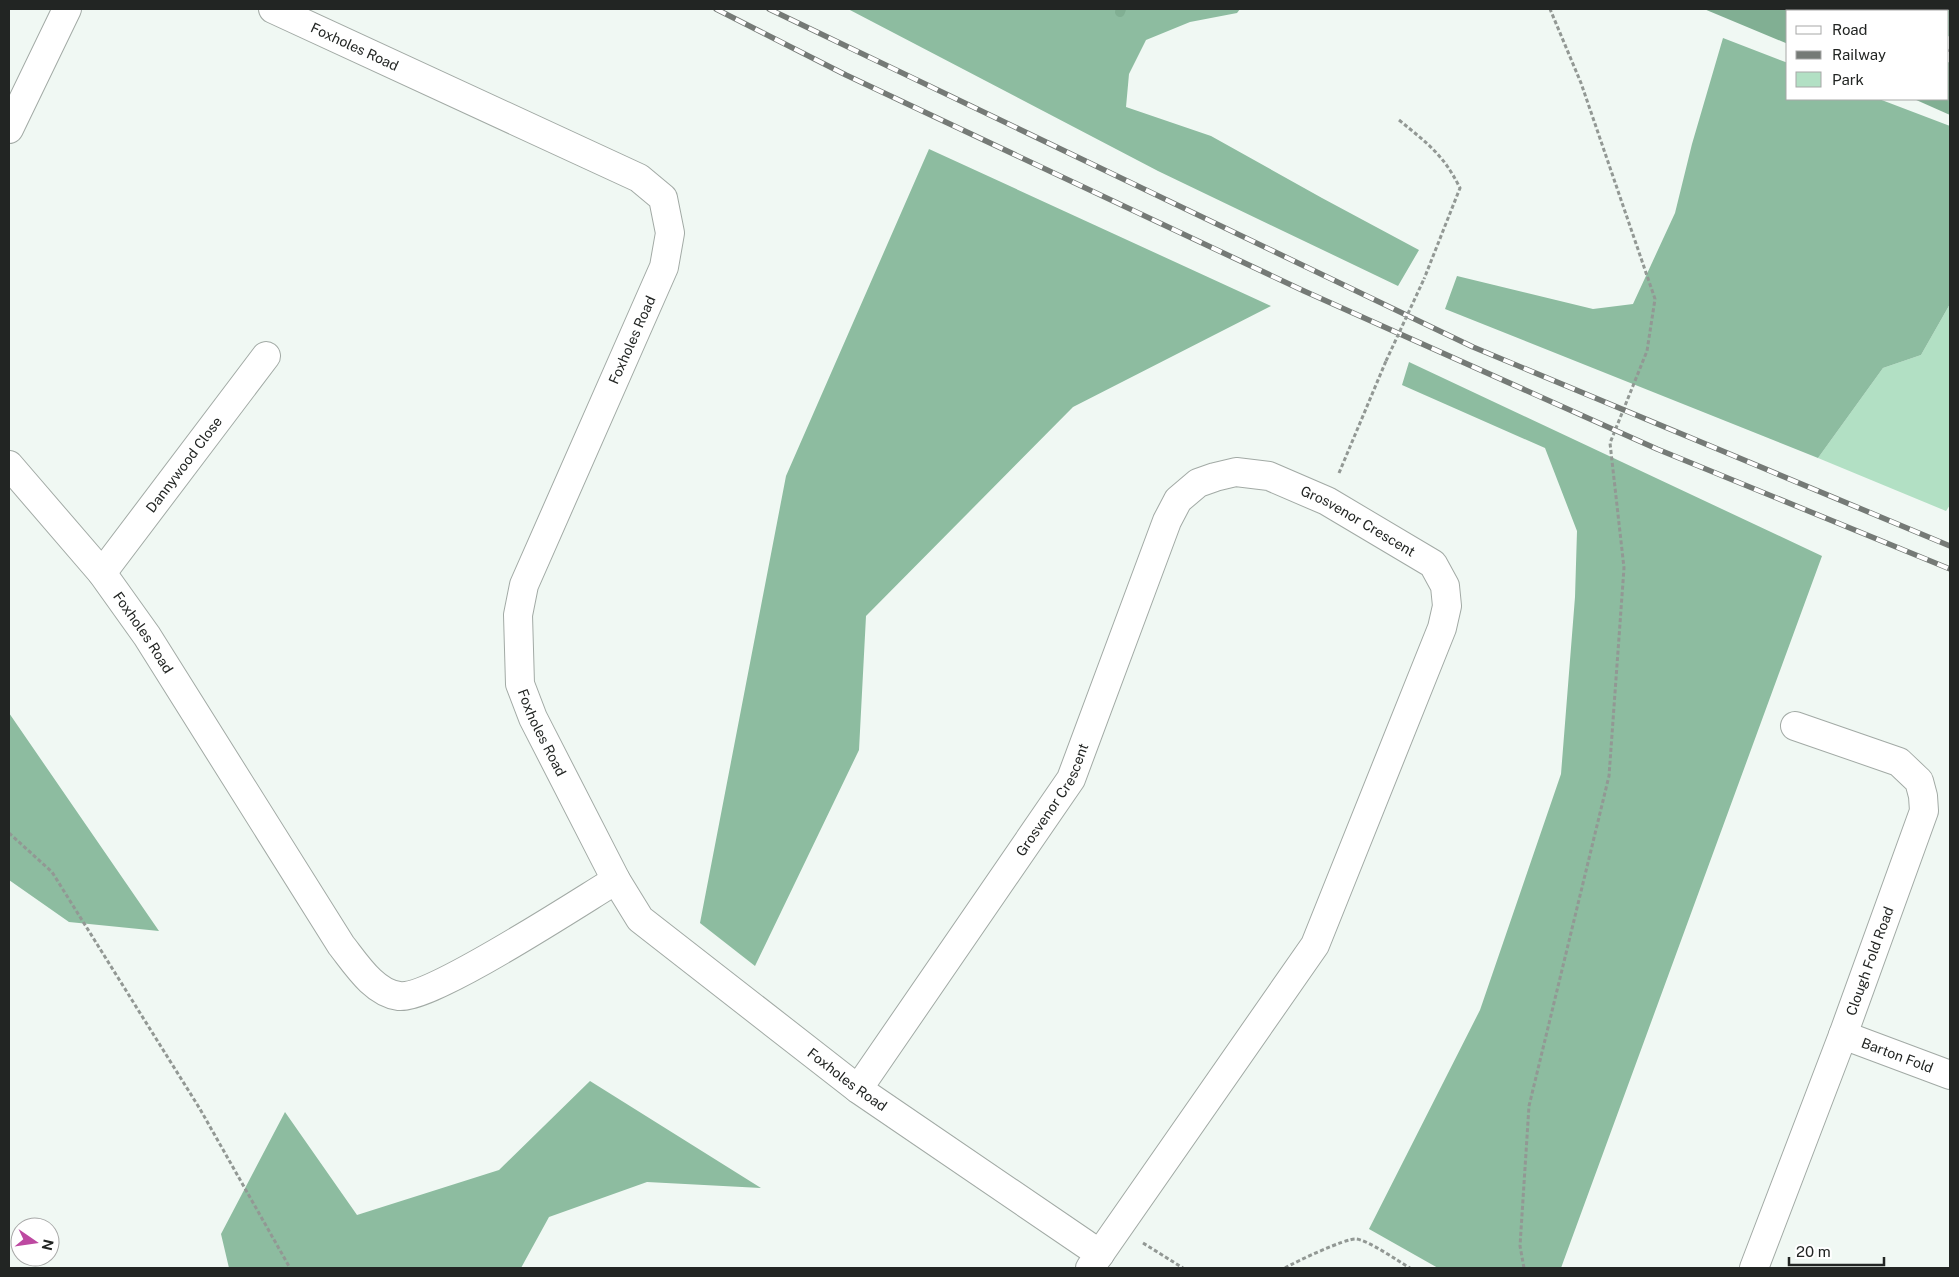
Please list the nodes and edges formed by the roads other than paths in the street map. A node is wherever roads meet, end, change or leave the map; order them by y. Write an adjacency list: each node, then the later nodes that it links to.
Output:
1 (67, 9): 3 (street)
2 (274, 9): 8 (street, Foxholes Road)
3 (9, 129)
4 (266, 356): 6 (street, Dannywood Close)
5 (9, 464): 6 (street, Foxholes Road)
6 (102, 573): 8 (street, Foxholes Road)
7 (1795, 726): 9 (street, Clough Fold Road)
8 (616, 880): 11 (street, Foxholes Road)
9 (1843, 1035): 10 (street, Barton Fold); 13 (street, Clough Fold Road)
10 (1950, 1075)
11 (858, 1089): 12 (street, Foxholes Road); 12 (street, Grosvenor Crescent)
12 (1095, 1261)
13 (1754, 1268)

